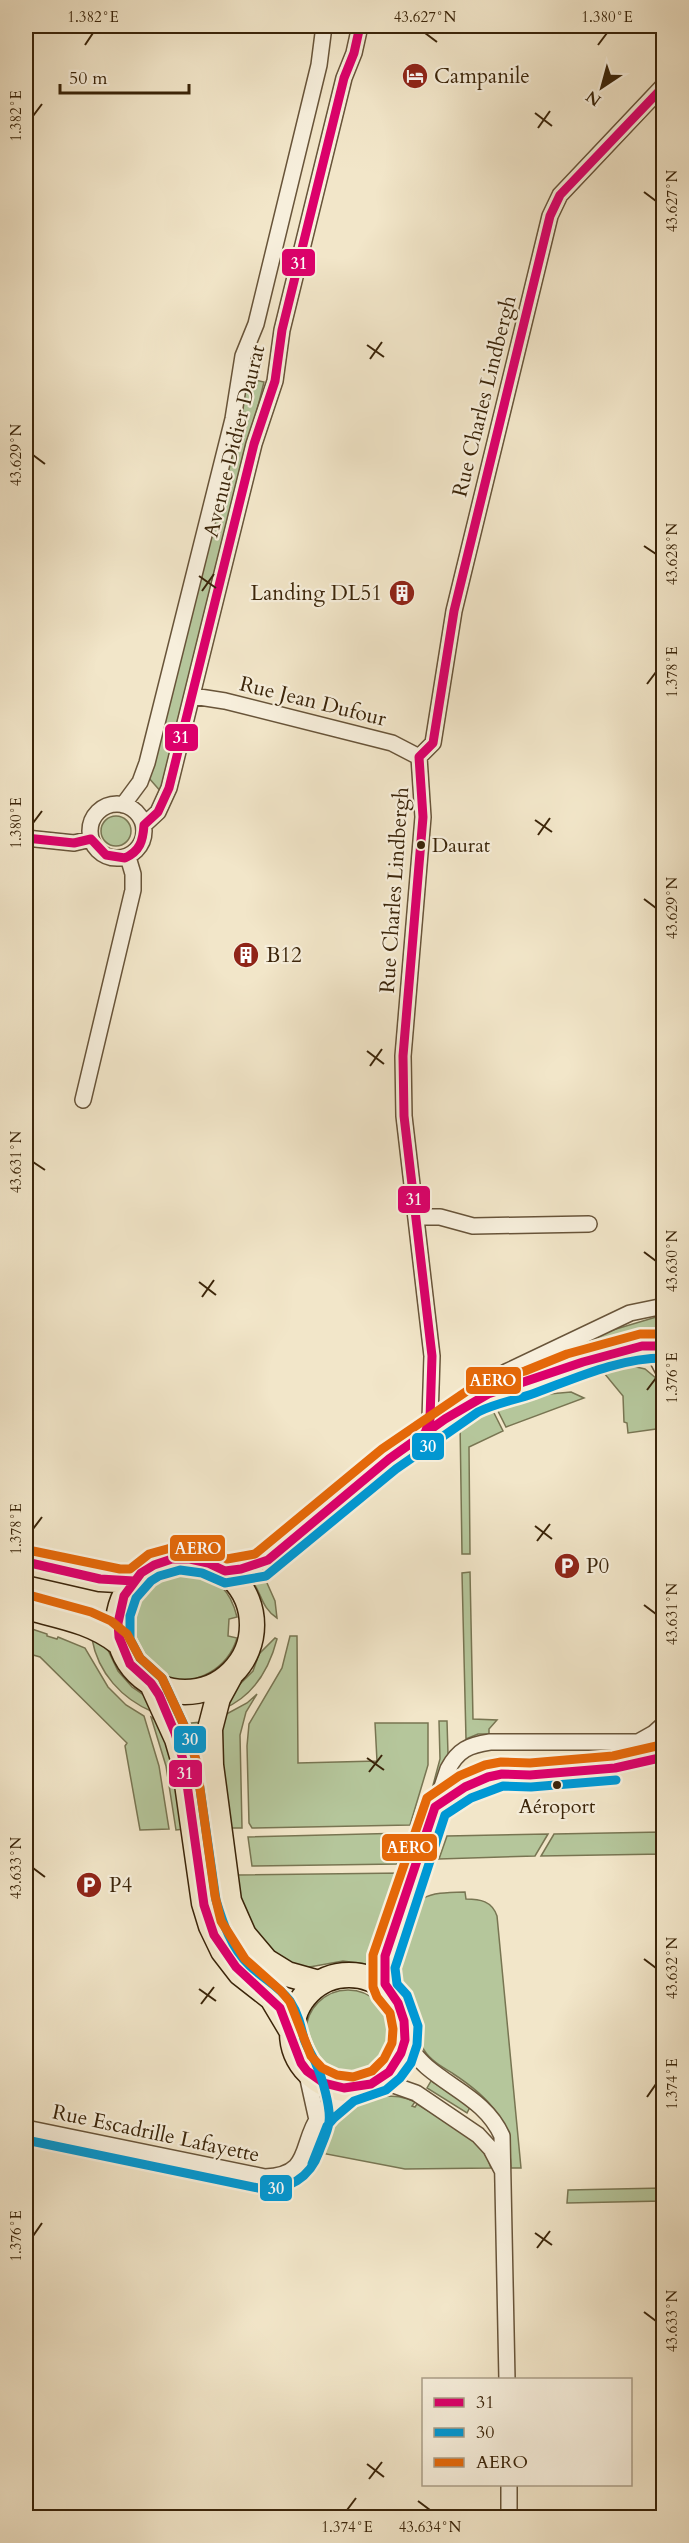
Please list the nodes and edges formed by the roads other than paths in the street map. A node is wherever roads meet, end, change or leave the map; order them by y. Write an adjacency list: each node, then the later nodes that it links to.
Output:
1 (324, 26): 6 (street, Avenue Didier Daurat)
2 (360, 26): 4 (street, Avenue Didier Daurat)
3 (663, 85): 5 (street, Rue Charles Lindbergh)
4 (193, 696): 5 (street, Rue Jean Dufour); 7 (street, Avenue Didier Daurat)
5 (419, 757): 12 (street, Rue Charles Lindbergh)
6 (123, 805): 7 (street); 9 (street)
7 (144, 825): 10 (street)
8 (26, 838): 9 (street)
9 (91, 839): 10 (street)
10 (128, 857): 11 (street)
11 (83, 1100)
12 (416, 1217): 13 (street); 17 (street, Rue Charles Lindbergh)
13 (589, 1224)
14 (663, 1306): 16 (street)
15 (663, 1372): 16 (street)
16 (488, 1394): 17 (street)
17 (424, 1433): 19 (street)
18 (26, 1562): 20 (main road)
19 (225, 1571): 20 (main road); 23 (main road)
20 (134, 1581): 22 (main road)
21 (26, 1607): 22 (main road)
22 (118, 1642): 24 (main road)
23 (230, 1676): 24 (main road); 26 (main road)
24 (152, 1684): 28 (main road)
25 (663, 1724): 27 (street)
26 (319, 1983): 27 (main road); 28 (main road)
27 (386, 1989): 29 (main road)
28 (291, 2030): 30 (main road)
29 (405, 2043): 31 (main road); 35 (street)
30 (306, 2070): 32 (main road); 33 (street)
31 (380, 2080): 32 (main road); 35 (street)
32 (349, 2089): 33 (street, Rue Escadrille Lafayette)
33 (317, 2120): 34 (street, Rue Escadrille Lafayette)
34 (26, 2128)
35 (502, 2170): 36 (street)
36 (507, 2378)
37 (509, 2486): 38 (street)
38 (509, 2517)

